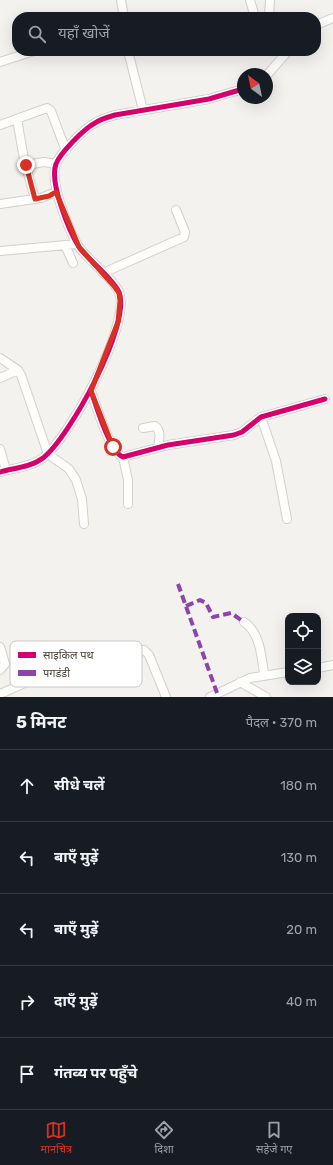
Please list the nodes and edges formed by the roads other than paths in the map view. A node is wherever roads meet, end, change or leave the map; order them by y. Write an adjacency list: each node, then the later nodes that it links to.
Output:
1 (121, 0): 4 (street)
2 (250, 0): 5 (street)
3 (270, 0): 6 (street)
4 (123, 12)
5 (254, 12)
6 (269, 12)
7 (333, 18): 8 (street)
8 (321, 23)
9 (19, 56): 12 (street)
10 (129, 56): 15 (street)
11 (284, 56): 13 (street)
12 (0, 62)
13 (273, 68)
14 (237, 91): 15 (street)
15 (143, 110): 18 (street)
16 (17, 118): 17 (street); 18 (street); 20 (street)
17 (0, 125)
18 (66, 151): 19 (street)
19 (56, 164): 20 (street); 21 (street)
20 (26, 165): 22 (street)
21 (56, 192): 22 (street); 25 (street)
22 (35, 199): 23 (street)
23 (0, 204)
24 (176, 210): 29 (street)
25 (78, 244): 26 (street); 29 (street)
26 (65, 245): 27 (street); 28 (street)
27 (0, 252)
28 (73, 263)
29 (103, 273): 33 (street)
30 (0, 358): 31 (street)
31 (18, 370): 32 (street); 39 (street)
32 (0, 378)
33 (91, 391): 39 (street); 40 (street)
34 (326, 399): 35 (street)
35 (261, 417): 37 (street); 43 (street)
36 (143, 428): 37 (street)
37 (158, 447): 40 (street)
38 (0, 449): 41 (street)
39 (48, 454): 41 (street); 44 (street)
40 (124, 457): 42 (street)
41 (3, 471)
42 (128, 504)
43 (287, 519)
44 (84, 524)
45 (244, 622): 52 (street)
46 (0, 647): 50 (street)
47 (142, 650): 56 (street)
48 (333, 665): 49 (street)
49 (321, 667)
50 (0, 670)
51 (285, 672): 52 (street)
52 (264, 676): 53 (street)
53 (240, 682): 57 (street); 58 (street)
54 (16, 687): 55 (street)
55 (0, 694)
56 (166, 697)
57 (210, 697)
58 (266, 697)

